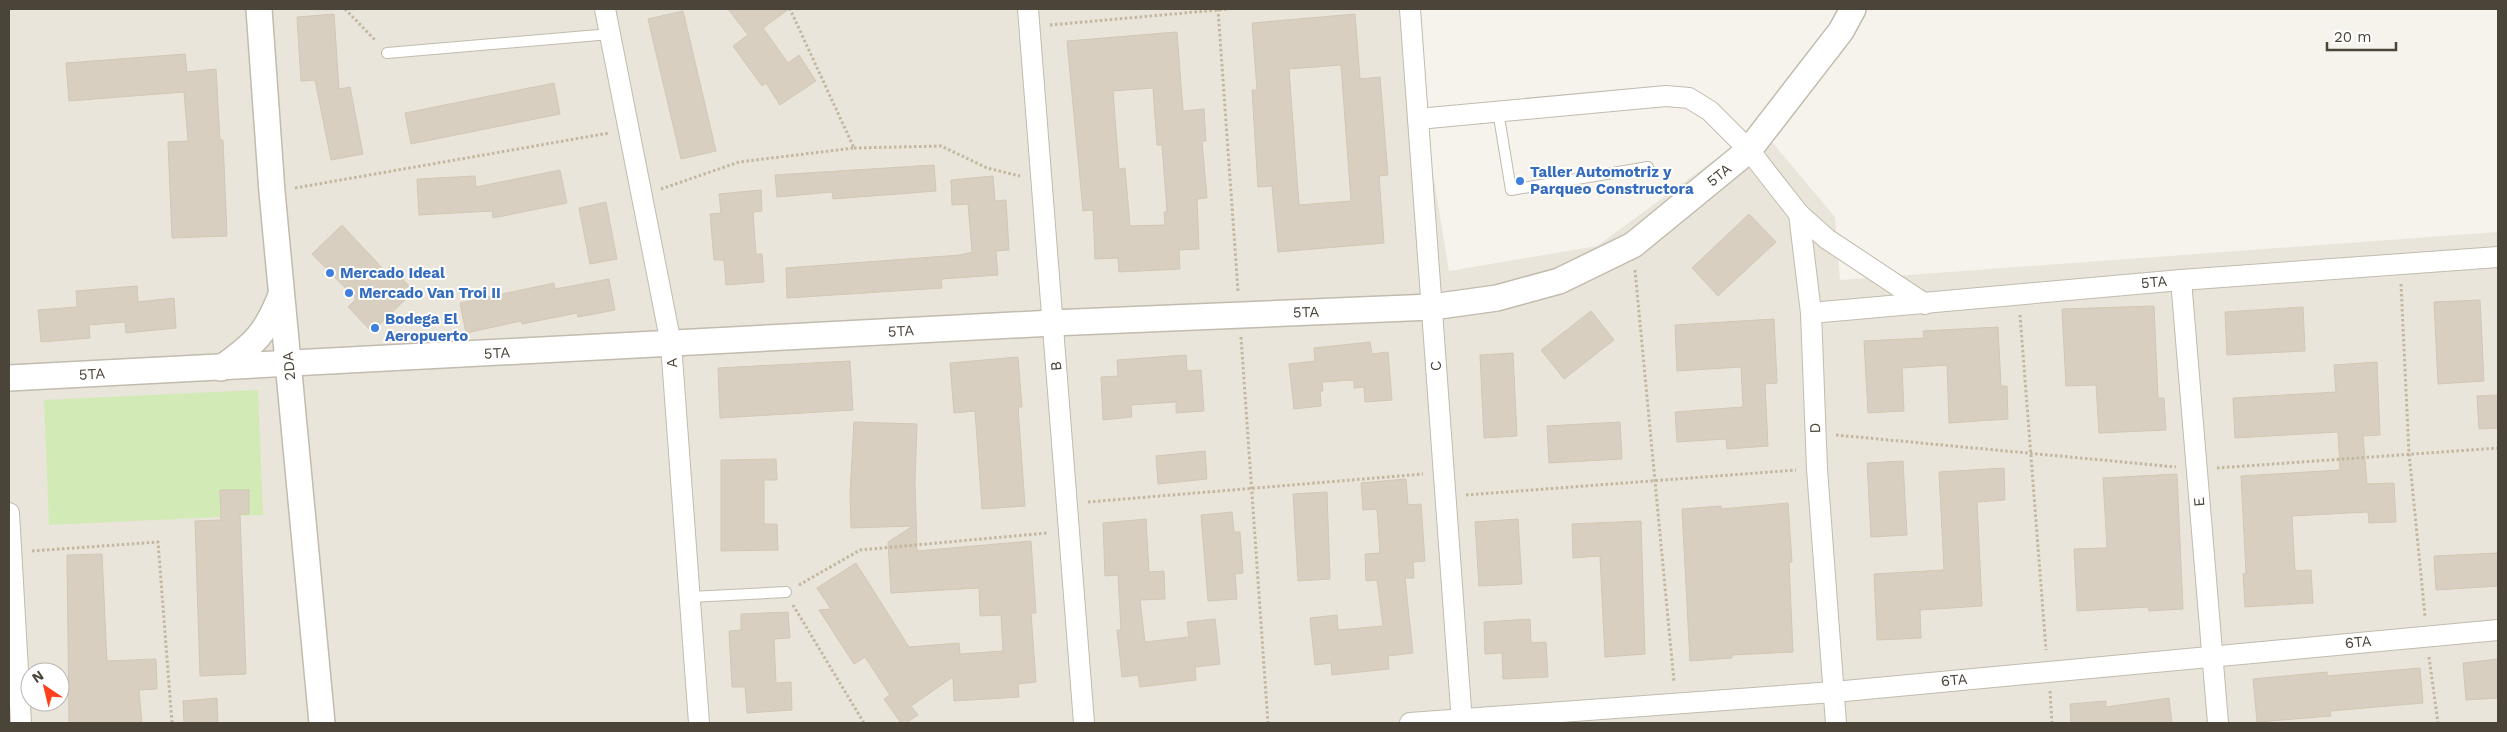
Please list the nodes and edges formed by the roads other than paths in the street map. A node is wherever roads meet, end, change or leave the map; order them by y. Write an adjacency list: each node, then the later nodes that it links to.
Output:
1 (259, 9): 15 (street, 2DA)
2 (605, 9): 6 (street, A)
3 (1410, 9): 9 (street, C)
4 (1854, 9): 10 (street, 5TA)
5 (1029, 18): 19 (street, B)
6 (610, 34): 7 (lane); 20 (street, A)
7 (387, 53)
8 (1498, 111): 9 (street); 10 (street); 11 (lane)
9 (1418, 119): 17 (street, C)
10 (1749, 150): 12 (street); 17 (street, 5TA)
11 (1648, 167)
12 (1800, 214): 16 (street); 18 (street, D)
13 (2498, 258): 14 (street, 5TA)
14 (2181, 280): 16 (street, 5TA); 28 (street, E)
15 (282, 292): 21 (street, 2DA); 22 (street)
16 (1925, 304): 18 (street, 5TA)
17 (1432, 307): 19 (street, 5TA); 30 (street, C)
18 (1811, 313): 29 (street, D)
19 (1052, 323): 20 (street, 5TA); 34 (street, B)
20 (670, 344): 21 (street, 5TA); 26 (street, A)
21 (289, 364): 22 (street, 5TA); 32 (street, 2DA)
22 (220, 368): 23 (street, 5TA)
23 (9, 378)
24 (9, 513): 31 (street)
25 (786, 592): 26 (lane)
26 (690, 597): 33 (street, A)
27 (2498, 630): 28 (street, 6TA)
28 (2212, 655): 29 (street, 6TA); 37 (street, E)
29 (1834, 692): 30 (street, 6TA); 36 (street, D)
30 (1462, 721): 35 (street, 6TA)
31 (21, 723)
32 (322, 723)
33 (699, 723)
34 (1084, 723)
35 (1410, 723)
36 (1836, 723)
37 (2218, 723)

